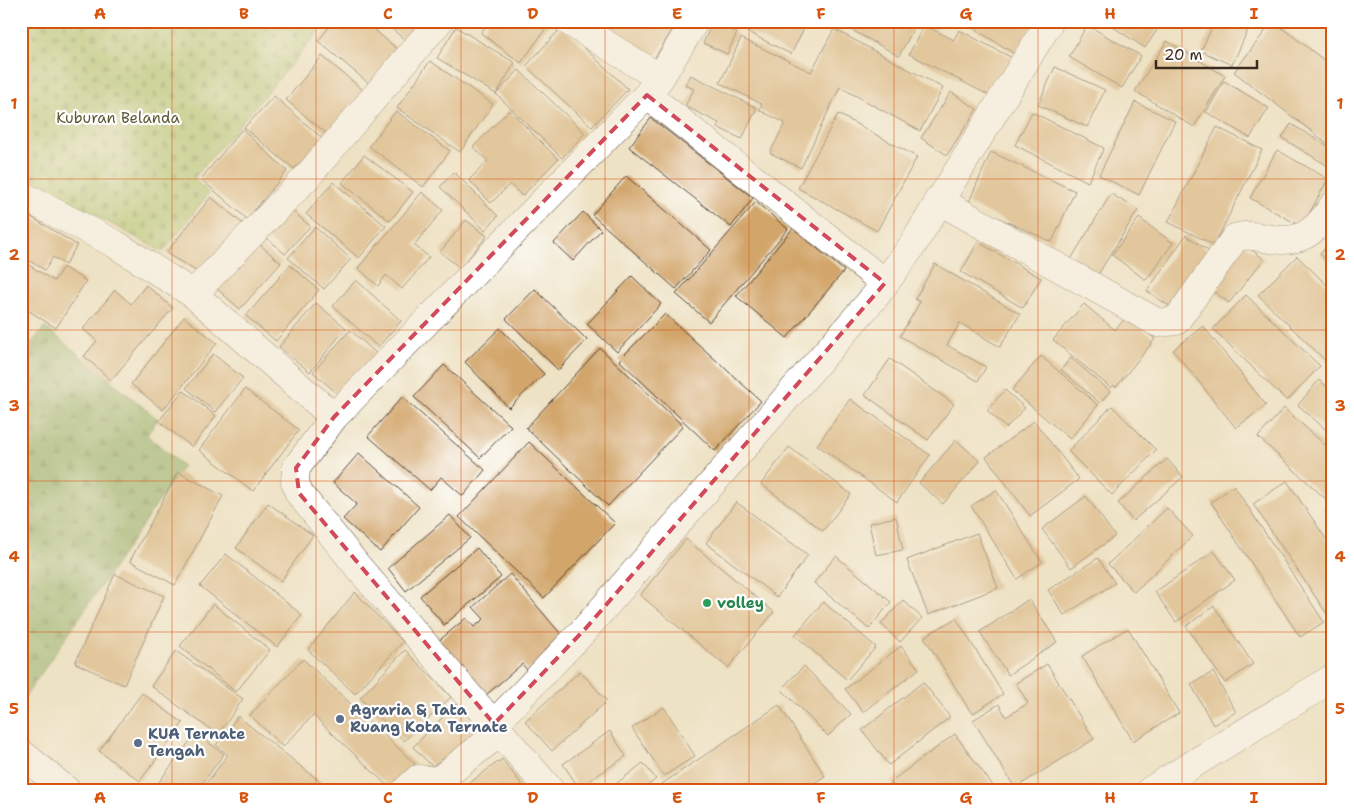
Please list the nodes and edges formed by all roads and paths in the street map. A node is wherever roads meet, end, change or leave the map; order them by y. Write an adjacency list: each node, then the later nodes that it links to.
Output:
1 (439, 21): 10 (street)
2 (568, 21): 5 (street)
3 (695, 21): 5 (street)
4 (1050, 21): 7 (street)
5 (653, 87): 9 (street); 11 (street)
6 (21, 195): 10 (street)
7 (938, 200): 8 (street); 9 (street)
8 (1333, 206)
9 (886, 283): 13 (street)
10 (193, 294): 11 (street)
11 (334, 418): 13 (street)
12 (1333, 678): 18 (street)
13 (497, 728): 16 (street); 17 (street)
14 (21, 753): 15 (street)
15 (66, 790)
16 (406, 790)
17 (550, 790)
18 (1152, 790)

